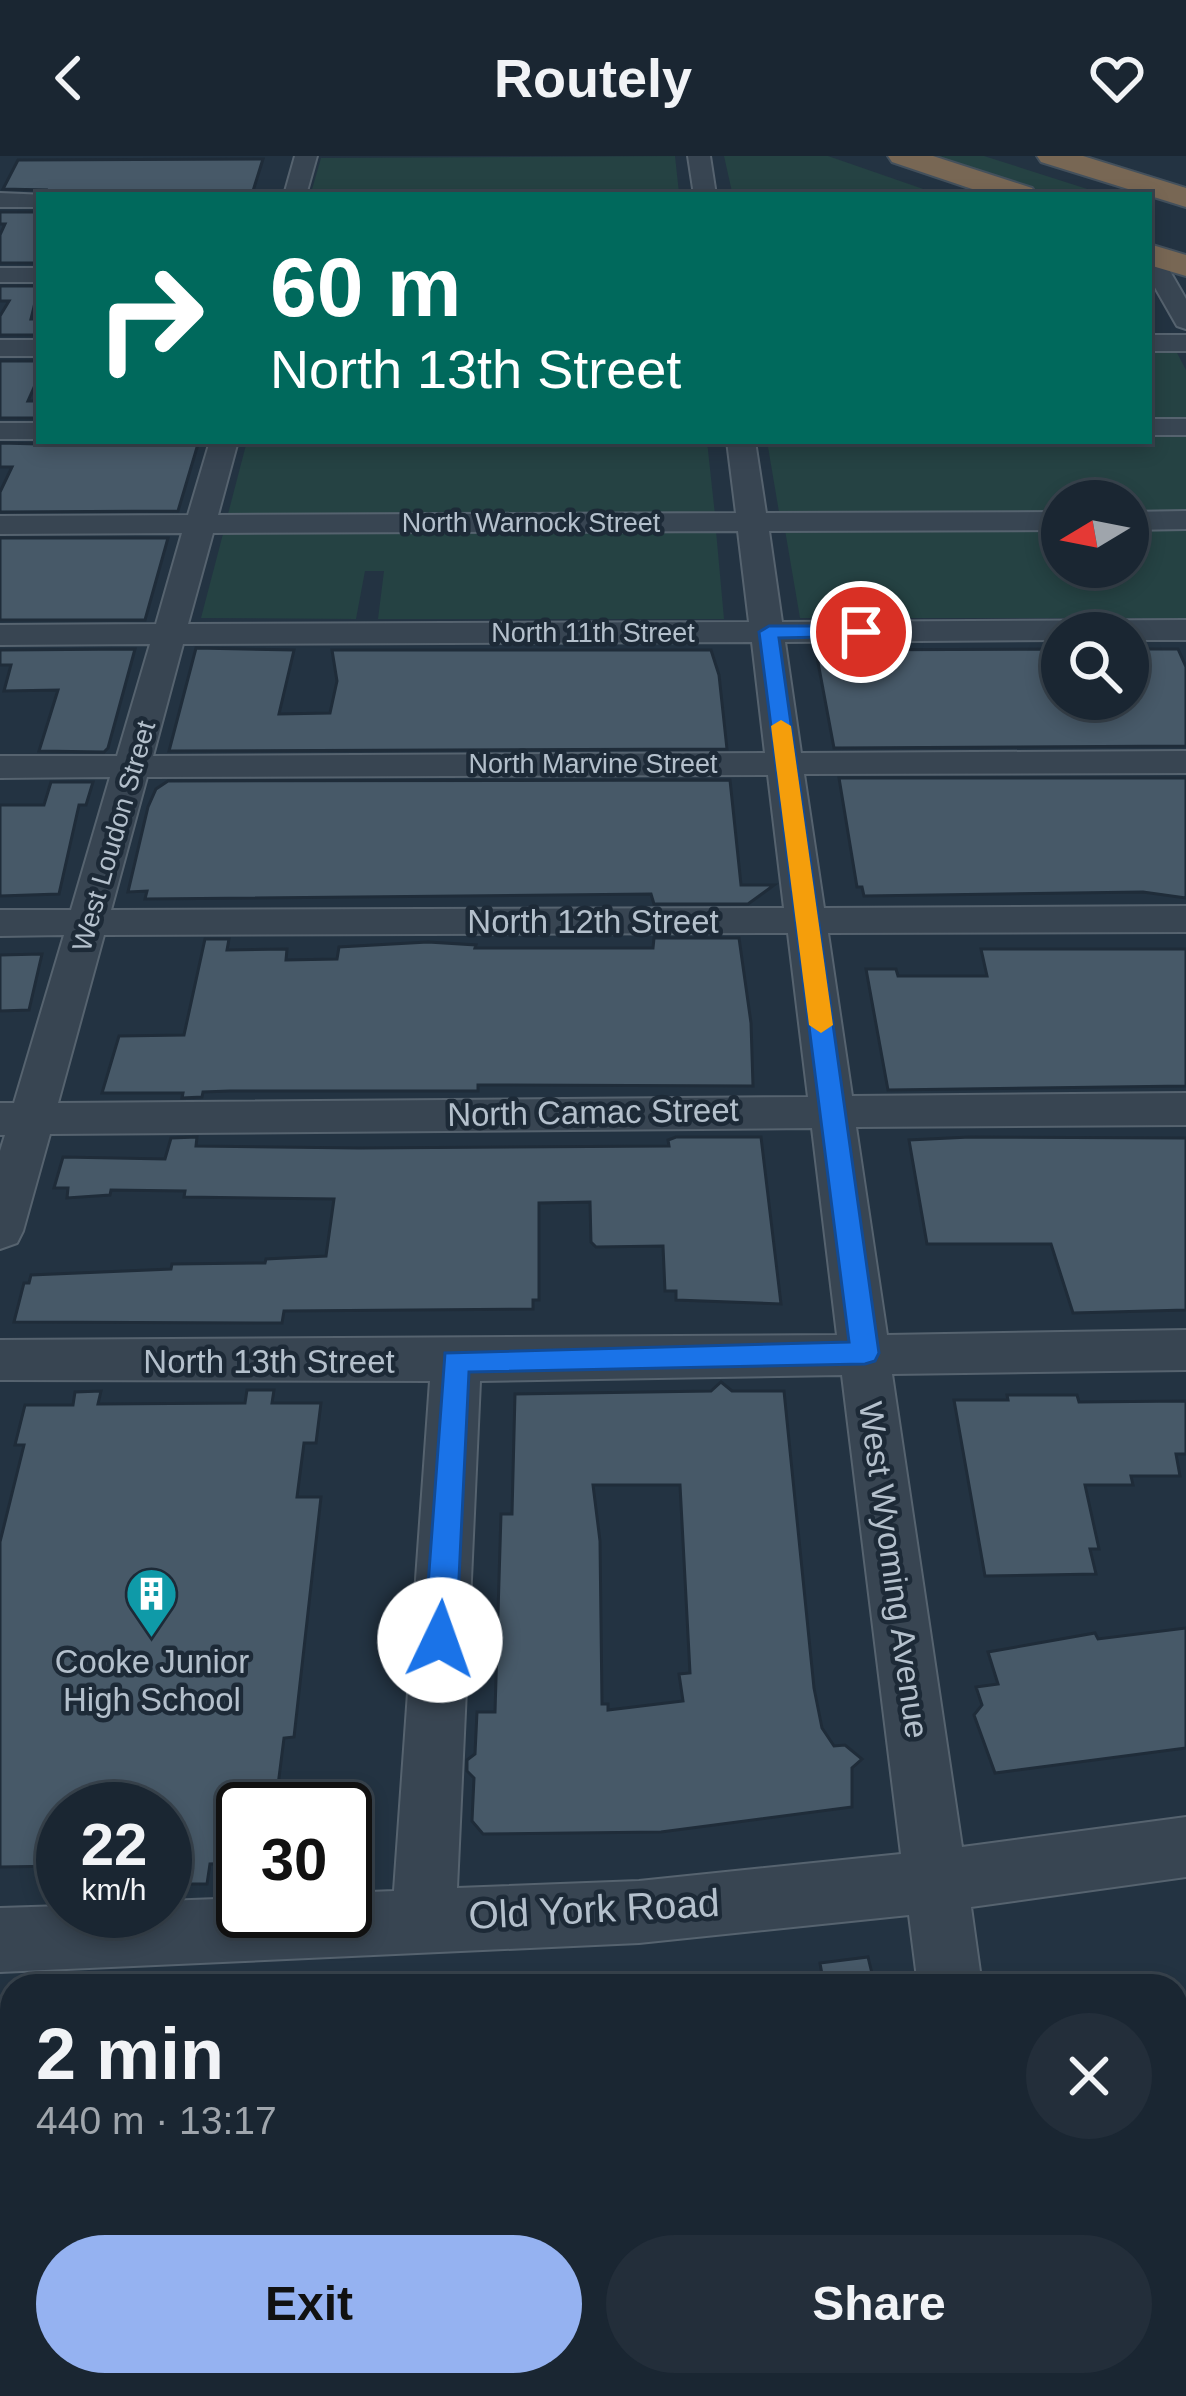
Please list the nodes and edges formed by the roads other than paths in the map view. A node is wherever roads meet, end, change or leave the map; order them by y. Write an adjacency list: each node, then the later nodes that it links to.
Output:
1 (306, 156): 7 (street)
2 (699, 156): 8 (street)
3 (1041, 159): 5 (highway); 10 (highway)
4 (900, 160): 6 (highway); 9 (highway)
5 (1097, 164): 14 (highway)
6 (962, 190)
7 (296, 192)
8 (705, 192)
9 (1011, 192)
10 (1123, 192)
11 (0, 200): 12 (street)
12 (36, 200)
13 (1152, 201): 14 (highway)
14 (1185, 202)
15 (1152, 239): 16 (highway)
16 (1186, 250)
17 (1165, 267): 20 (street)
18 (36, 274): 19 (street)
19 (0, 275)
20 (1186, 321)
21 (1152, 343): 22 (street)
22 (1186, 343)
23 (0, 348): 24 (street)
24 (36, 348)
25 (1152, 427): 26 (street)
26 (1186, 427)
27 (0, 431): 28 (street)
28 (36, 431)
29 (223, 444): 35 (street, West Loudon Street)
30 (741, 444): 34 (street, West Wyoming Avenue)
31 (1186, 520): 33 (street)
32 (1041, 521): 34 (street, North Warnock Street)
33 (1149, 521)
34 (754, 522): 35 (street, North Warnock Street); 38 (street, West Wyoming Avenue)
35 (202, 524): 36 (street, North Warnock Street); 39 (street, West Loudon Street)
36 (0, 525)
37 (1186, 631): 38 (street, North 11th Street)
38 (769, 632): 39 (street, North 11th Street); 42 (street, West Wyoming Avenue)
39 (171, 634): 40 (street, North 11th Street); 43 (street, West Loudon Street)
40 (0, 635)
41 (1186, 761): 42 (street, North Marvine Street)
42 (786, 762): 43 (street, North Marvine Street); 46 (street, West Wyoming Avenue)
43 (134, 766): 44 (street, North Marvine Street); 48 (street, West Loudon Street)
44 (0, 767)
45 (1186, 919): 46 (street, North 12th Street)
46 (806, 920): 48 (street, North 12th Street); 49 (street, West Wyoming Avenue)
47 (0, 923): 48 (street, North 12th Street)
48 (90, 923): 51 (street, West Loudon Street)
49 (832, 1109): 50 (street, North Camac Street); 51 (street, North Camac Street); 54 (street, West Wyoming Avenue)
50 (1186, 1109)
51 (16, 1119): 52 (street, West Loudon Street)
52 (0, 1231)
53 (1186, 1351): 54 (street, North 13th Street)
54 (865, 1353): 56 (street, North 13th Street); 58 (street, West Wyoming Avenue)
55 (0, 1360): 56 (street, North 13th Street)
56 (455, 1361): 59 (street)
57 (1186, 1847): 58 (street, Old York Road)
58 (936, 1881): 59 (street, Old York Road); 61 (street, West Wyoming Avenue)
59 (424, 1918): 60 (street, Old York Road)
60 (0, 1940)
61 (948, 1974)

